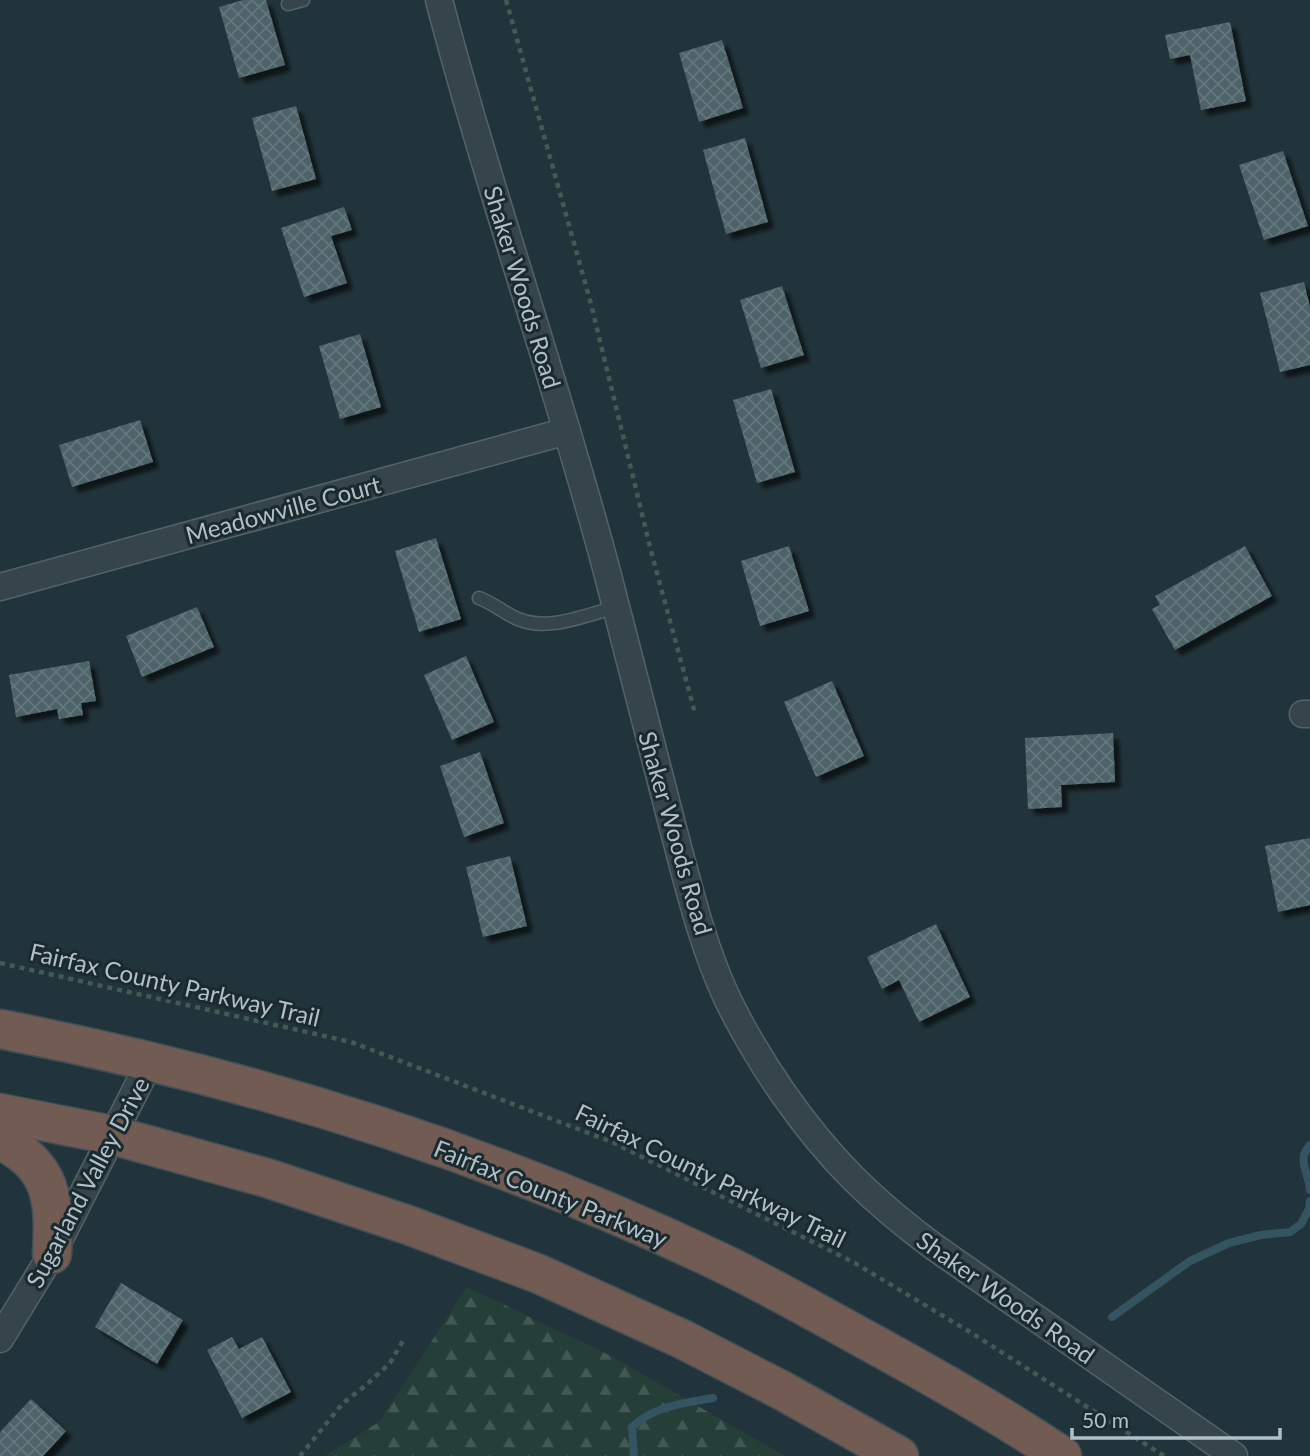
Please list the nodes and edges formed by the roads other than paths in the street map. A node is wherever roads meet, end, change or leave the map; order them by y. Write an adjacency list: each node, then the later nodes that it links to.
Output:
1 (303, 0): 3 (lane)
2 (439, 0): 4 (street, Shaker Woods Road)
3 (288, 4)
4 (567, 431): 5 (street, Meadowville Court); 7 (street, Shaker Woods Road)
5 (0, 587)
6 (479, 598): 7 (lane)
7 (616, 607): 17 (street, Shaker Woods Road)
8 (0, 1029): 9 (highway, Fairfax County Parkway)
9 (151, 1060): 11 (street, Sugarland Valley Drive); 16 (highway, Fairfax County Parkway)
10 (0, 1113): 11 (highway)
11 (113, 1135): 13 (street, Sugarland Valley Drive); 15 (highway)
12 (0, 1140): 13 (highway)
13 (52, 1254): 14 (street, Sugarland Valley Drive)
14 (0, 1339)
15 (899, 1456)
16 (1062, 1456)
17 (1234, 1456)

